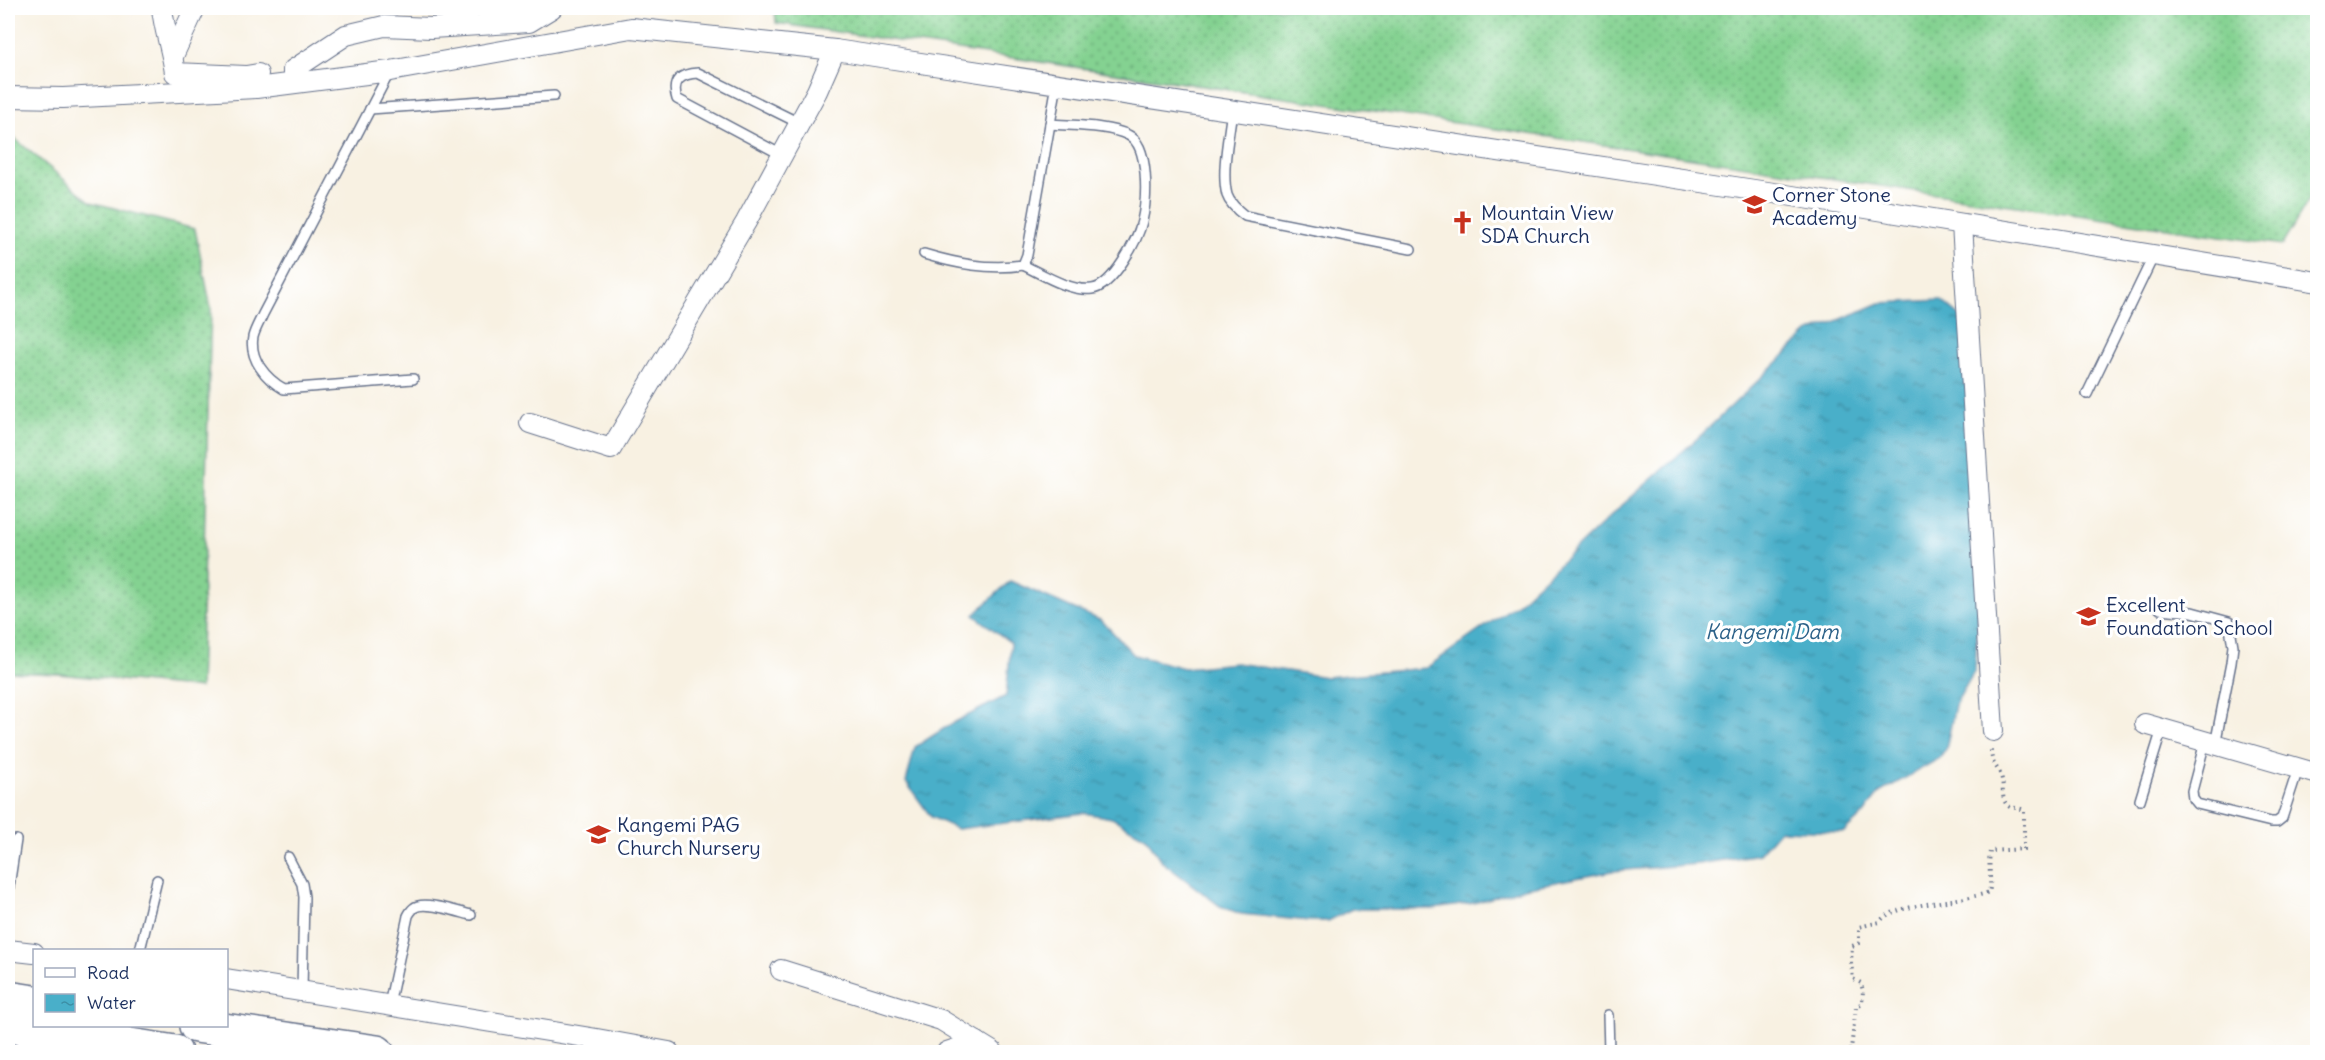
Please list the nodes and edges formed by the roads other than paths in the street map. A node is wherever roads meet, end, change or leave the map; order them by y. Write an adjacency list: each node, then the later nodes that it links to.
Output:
1 (162, 8): 5 (street)
2 (195, 8): 5 (street)
3 (552, 8): 7 (street)
4 (835, 50): 6 (street); 8 (street); 13 (street)
5 (173, 56): 7 (street)
6 (390, 71): 7 (street); 11 (lane)
7 (293, 76): 10 (street)
8 (1057, 84): 12 (street); 14 (lane)
9 (554, 96): 11 (lane)
10 (8, 97)
11 (370, 109): 22 (lane)
12 (1232, 110): 16 (street); 17 (lane)
13 (799, 123): 15 (street); 15 (lane)
14 (1050, 124): 20 (lane); 20 (lane)
15 (782, 155): 24 (street)
16 (1962, 224): 19 (street); 27 (street)
17 (1411, 249)
18 (924, 254): 20 (lane)
19 (2154, 255): 21 (street); 23 (lane)
20 (1023, 265)
21 (2318, 282)
22 (413, 379)
23 (2087, 394)
24 (530, 423)
25 (2160, 609): 28 (lane)
26 (2153, 727): 28 (street); 31 (lane)
27 (1993, 731)
28 (2210, 743): 29 (street); 29 (lane)
29 (2298, 769): 30 (street)
30 (2318, 774)
31 (2140, 800)
32 (16, 840): 35 (lane)
33 (288, 857): 42 (lane)
34 (157, 880): 37 (lane)
35 (8, 887)
36 (471, 915): 45 (lane)
37 (140, 949)
38 (8, 950): 39 (street)
39 (33, 953)
40 (781, 970): 50 (street)
41 (228, 979): 42 (street)
42 (302, 990): 45 (street)
43 (8, 998): 44 (highway)
44 (33, 1002)
45 (389, 1005): 53 (street)
46 (1608, 1015): 55 (lane)
47 (8, 1026): 49 (highway)
48 (203, 1027): 52 (highway)
49 (112, 1047): 51 (highway)
50 (985, 1047): 54 (street)
51 (175, 1053)
52 (377, 1053)
53 (669, 1053)
54 (947, 1053)
55 (1609, 1053)

